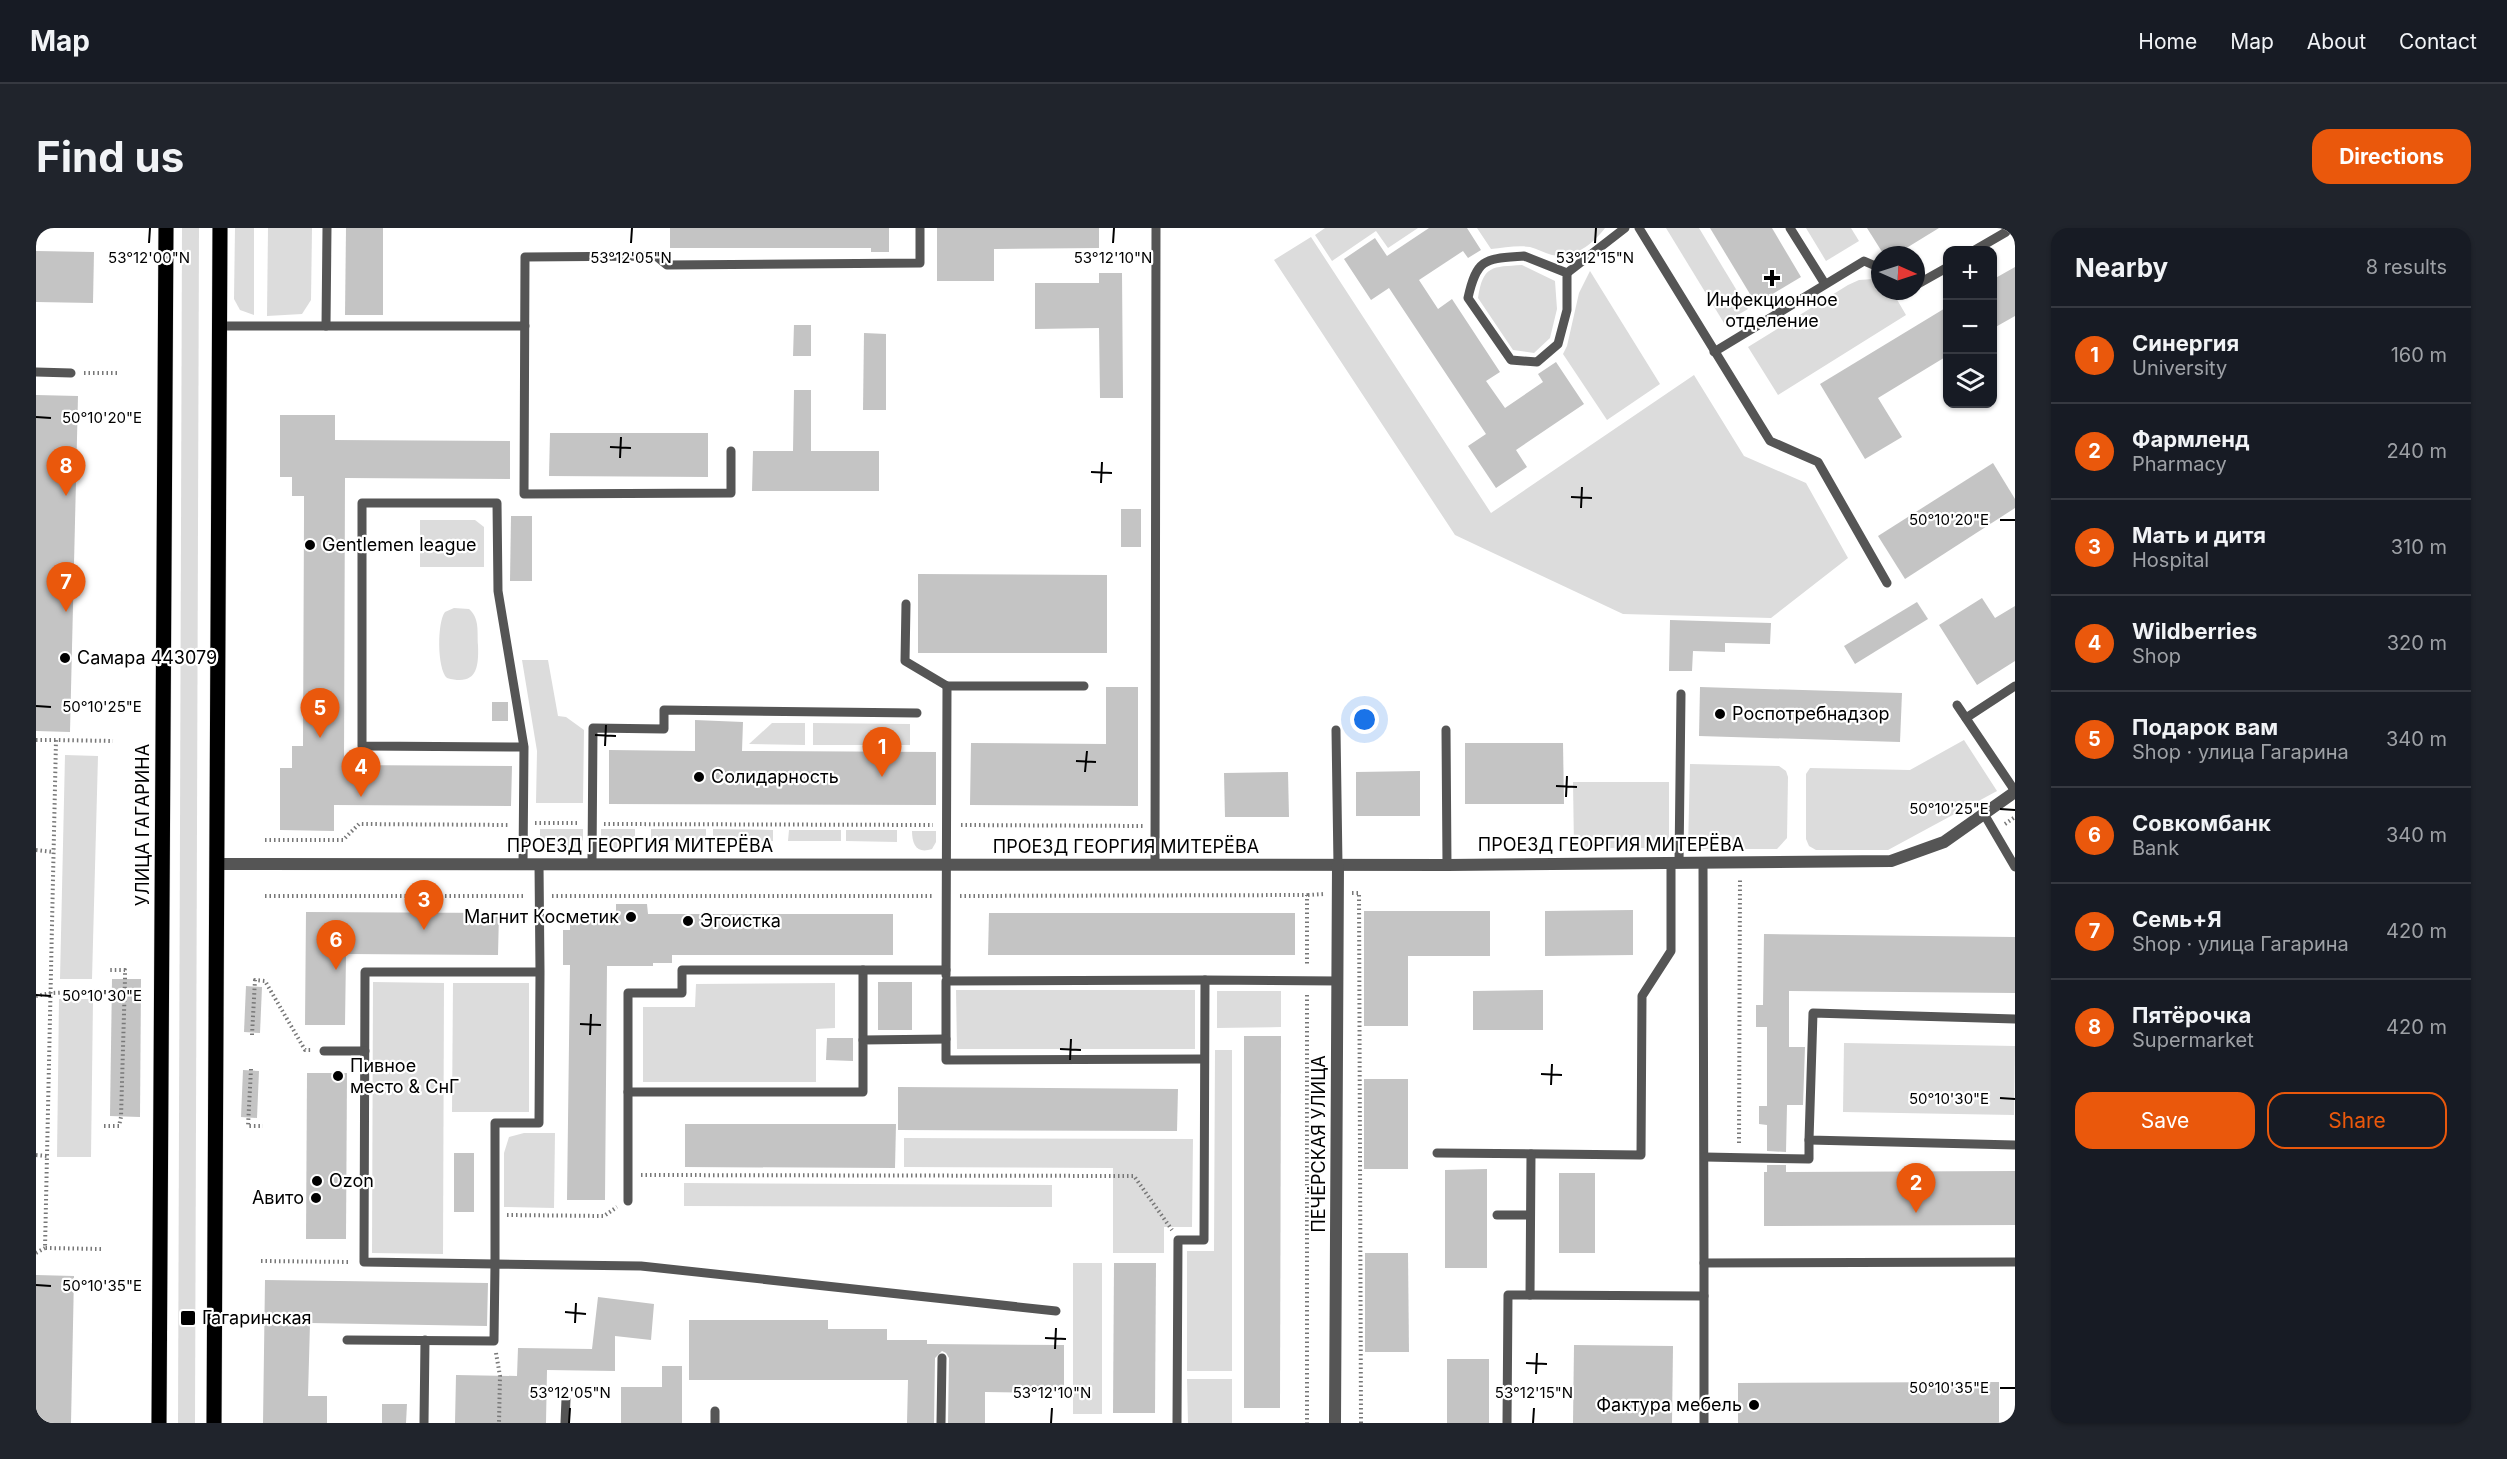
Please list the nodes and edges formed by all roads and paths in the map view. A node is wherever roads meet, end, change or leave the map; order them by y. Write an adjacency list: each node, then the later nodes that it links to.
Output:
1 (166, 228): 114 (main road, УЛИЦА ГАГАРИНА)
2 (220, 228): 16 (main road)
3 (327, 228): 17 (lane)
4 (920, 228): 18 (lane)
5 (1156, 228): 44 (lane)
6 (1626, 228): 13 (lane)
7 (1639, 228): 19 (lane)
8 (1790, 228): 15 (lane)
9 (2006, 228): 10 (lane)
10 (1982, 246)
11 (1871, 264): 15 (lane)
12 (1943, 269): 14 (lane)
13 (1567, 273): 13 (lane)
14 (1925, 280)
15 (1825, 284): 19 (lane)
16 (219, 326): 17 (lane); 51 (main road)
17 (326, 326): 18 (lane)
18 (525, 326): 23 (lane)
19 (1714, 352): 24 (lane)
20 (36, 372): 21 (lane)
21 (71, 372): 22 (path)
22 (120, 373)
23 (731, 451)
24 (1887, 583)
25 (906, 603): 26 (lane)
26 (947, 686): 27 (lane); 43 (lane)
27 (1084, 686)
28 (2015, 686): 32 (lane)
29 (1681, 694): 49 (lane)
30 (1958, 705): 32 (lane)
31 (916, 713): 41 (lane)
32 (1966, 718): 39 (lane)
33 (1336, 730): 57 (lane)
34 (1446, 730): 58 (lane)
35 (36, 740): 36 (path)
36 (56, 740): 37 (path); 47 (path)
37 (113, 741)
38 (524, 747): 38 (lane); 42 (lane)
39 (2015, 791): 40 (street, ПРОЕЗД ГЕОРГИЯ МИТЕРЁВА)
40 (1984, 814): 48 (street, ПРОЕЗД ГЕОРГИЯ МИТЕРЁВА); 59 (lane)
41 (592, 824): 42 (path); 43 (path); 54 (lane)
42 (524, 825): 45 (path); 52 (lane)
43 (946, 825): 44 (path); 55 (lane)
44 (1156, 826): 56 (lane)
45 (265, 840)
46 (36, 850): 47 (path)
47 (54, 852): 70 (path)
48 (1740, 862): 50 (street, ПРОЕЗД ГЕОРГИЯ МИТЕРЁВА); 90 (path)
49 (1675, 863): 50 (street, ПРОЕЗД ГЕОРГИЯ МИТЕРЁВА); 58 (street, ПРОЕЗД ГЕОРГИЯ МИТЕРЁВА); 86 (lane)
50 (1703, 863): 89 (lane)
51 (217, 864): 52 (street, ПРОЕЗД ГЕОРГИЯ МИТЕРЁВА); 115 (main road)
52 (524, 864): 53 (street, ПРОЕЗД ГЕОРГИЯ МИТЕРЁВА)
53 (539, 864): 54 (street, ПРОЕЗД ГЕОРГИЯ МИТЕРЁВА); 65 (lane)
54 (592, 864): 55 (street, ПРОЕЗД ГЕОРГИЯ МИТЕРЁВА)
55 (946, 865): 56 (street, ПРОЕЗД ГЕОРГИЯ МИТЕРЁВА); 64 (lane)
56 (1155, 865): 57 (street, ПРОЕЗД ГЕОРГИЯ МИТЕРЁВА)
57 (1338, 865): 58 (street, ПРОЕЗД ГЕОРГИЯ МИТЕРЁВА); 60 (street, ПЕЧЁРСКАЯ УЛИЦА)
58 (1447, 865)
59 (2015, 867)
60 (1338, 894): 61 (path); 68 (street, ПЕЧЁРСКАЯ УЛИЦА); 123 (path)
61 (1307, 895)
62 (108, 970): 81 (path)
63 (863, 970): 64 (lane); 75 (lane); 80 (lane)
64 (946, 970): 67 (lane)
65 (540, 972): 77 (lane); 93 (lane)
66 (1205, 980): 67 (lane); 68 (lane); 78 (lane)
67 (946, 981): 74 (lane)
68 (1338, 981): 122 (street, ПЕЧЁРСКАЯ УЛИЦА)
69 (107, 991): 70 (path)
70 (51, 993): 71 (path); 88 (path)
71 (36, 996)
72 (2015, 1018): 83 (lane)
73 (252, 1035): 76 (path)
74 (946, 1039): 75 (lane); 78 (lane)
75 (863, 1040): 80 (lane)
76 (324, 1051): 77 (lane)
77 (365, 1051): 101 (lane)
78 (1204, 1059): 96 (lane)
79 (251, 1069): 82 (path)
80 (628, 1092): 91 (lane)
81 (104, 1126)
82 (263, 1126)
83 (1809, 1140): 84 (lane); 90 (lane)
84 (2015, 1145)
85 (1437, 1153): 86 (lane)
86 (1531, 1154): 95 (lane)
87 (36, 1155): 88 (path)
88 (47, 1156): 97 (path)
89 (1705, 1157): 90 (lane); 103 (lane)
90 (1739, 1158)
91 (628, 1174): 92 (lane); 96 (path)
92 (628, 1201): 93 (path)
93 (495, 1215): 104 (lane)
94 (1497, 1215): 95 (lane)
95 (1530, 1215): 105 (lane)
96 (1178, 1240): 121 (lane)
97 (45, 1248): 98 (path); 99 (path)
98 (101, 1249)
99 (36, 1253)
100 (261, 1261): 101 (path)
101 (364, 1262): 104 (lane)
102 (2015, 1262): 103 (lane)
103 (1704, 1263): 106 (lane)
104 (495, 1264): 107 (lane); 110 (lane)
105 (1530, 1295): 106 (lane); 124 (lane)
106 (1704, 1296): 125 (lane)
107 (1056, 1311)
108 (347, 1340): 109 (lane)
109 (425, 1340): 110 (lane); 116 (lane)
110 (494, 1341): 117 (path)
111 (942, 1358): 120 (lane)
112 (566, 1399): 118 (lane)
113 (716, 1411): 119 (lane)
114 (159, 1423)
115 (214, 1423)
116 (424, 1423)
117 (499, 1423)
118 (565, 1423)
119 (715, 1423)
120 (941, 1423)
121 (1177, 1423)
122 (1335, 1423)
123 (1361, 1423)
124 (1508, 1423)
125 (1704, 1423)

